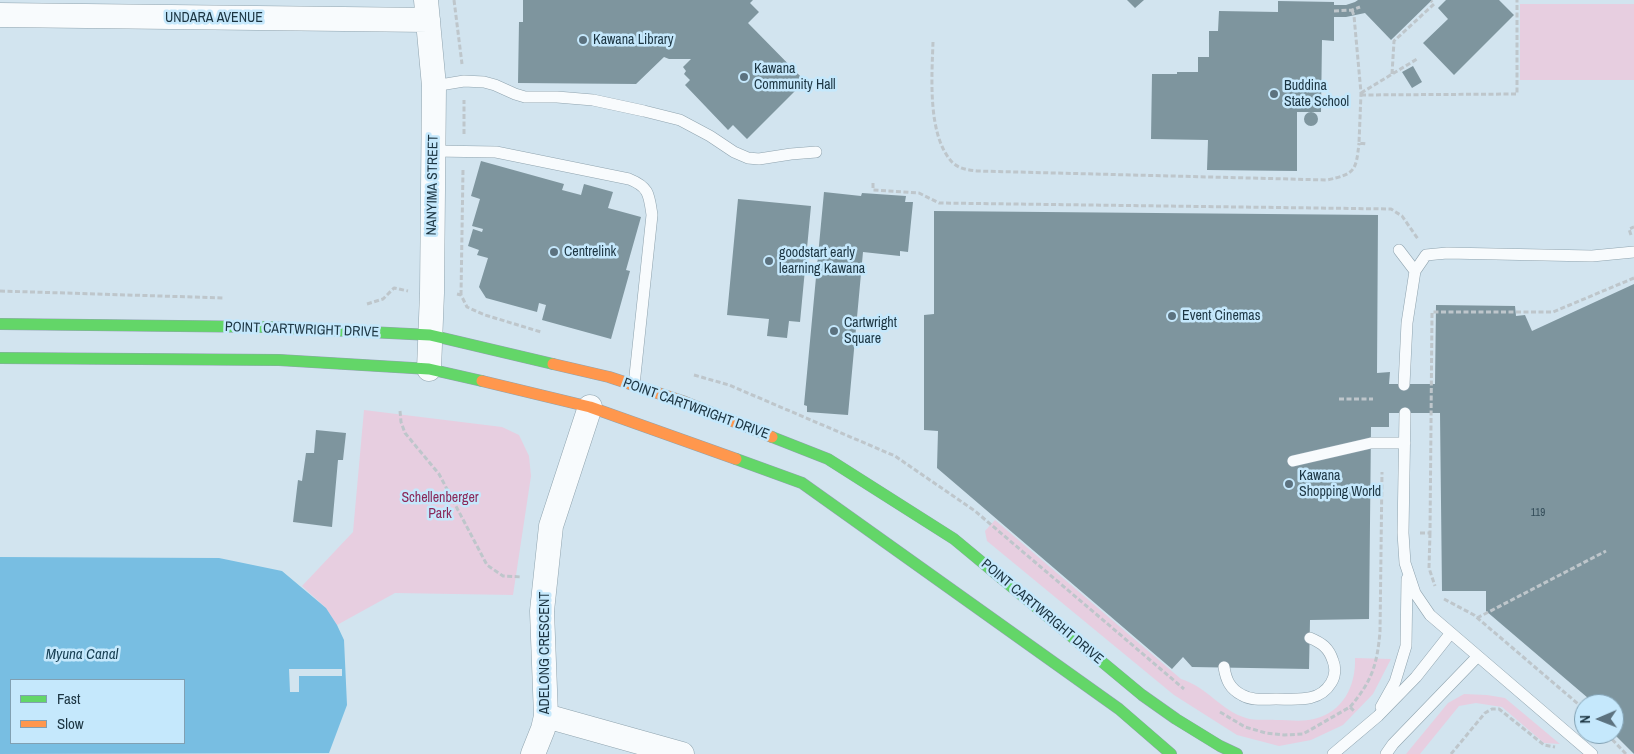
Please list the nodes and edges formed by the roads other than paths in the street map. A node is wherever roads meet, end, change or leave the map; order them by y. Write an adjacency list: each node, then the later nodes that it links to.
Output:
1 (127, 9): 2 (street, UNDARA AVENUE); 3 (street, UNDARA AVENUE)
2 (427, 10): 4 (street, NANYIMA STREET)
3 (0, 16)
4 (434, 86): 5 (street, NANYIMA STREET); 6 (lane)
5 (434, 151): 11 (street, NANYIMA STREET); 14 (lane)
6 (816, 152)
7 (1399, 250): 9 (lane)
8 (1634, 252): 9 (lane)
9 (1415, 271): 15 (lane)
10 (0, 324): 11 (main road, POINT CARTWRIGHT DRIVE)
11 (430, 335): 13 (street, NANYIMA STREET); 14 (main road, POINT CARTWRIGHT DRIVE)
12 (0, 358): 13 (main road, POINT CARTWRIGHT DRIVE)
13 (430, 369): 16 (main road, POINT CARTWRIGHT DRIVE)
14 (634, 385): 30 (main road, POINT CARTWRIGHT DRIVE)
15 (1404, 385)
16 (590, 407): 25 (street, ADELONG CRESCENT); 29 (main road, POINT CARTWRIGHT DRIVE)
17 (1405, 413): 18 (lane)
18 (1405, 443): 19 (lane); 20 (lane)
19 (1293, 461)
20 (1408, 573): 21 (lane); 26 (lane)
21 (1450, 634): 23 (lane); 26 (lane)
22 (1310, 638): 24 (lane)
23 (1477, 657): 32 (lane); 33 (lane)
24 (1224, 668)
25 (546, 716): 27 (street, ADELONG CRESCENT); 28 (street)
26 (1374, 720): 31 (lane)
27 (533, 754)
28 (682, 754)
29 (1171, 754)
30 (1237, 754)
31 (1333, 754)
32 (1386, 754)
33 (1592, 754)

